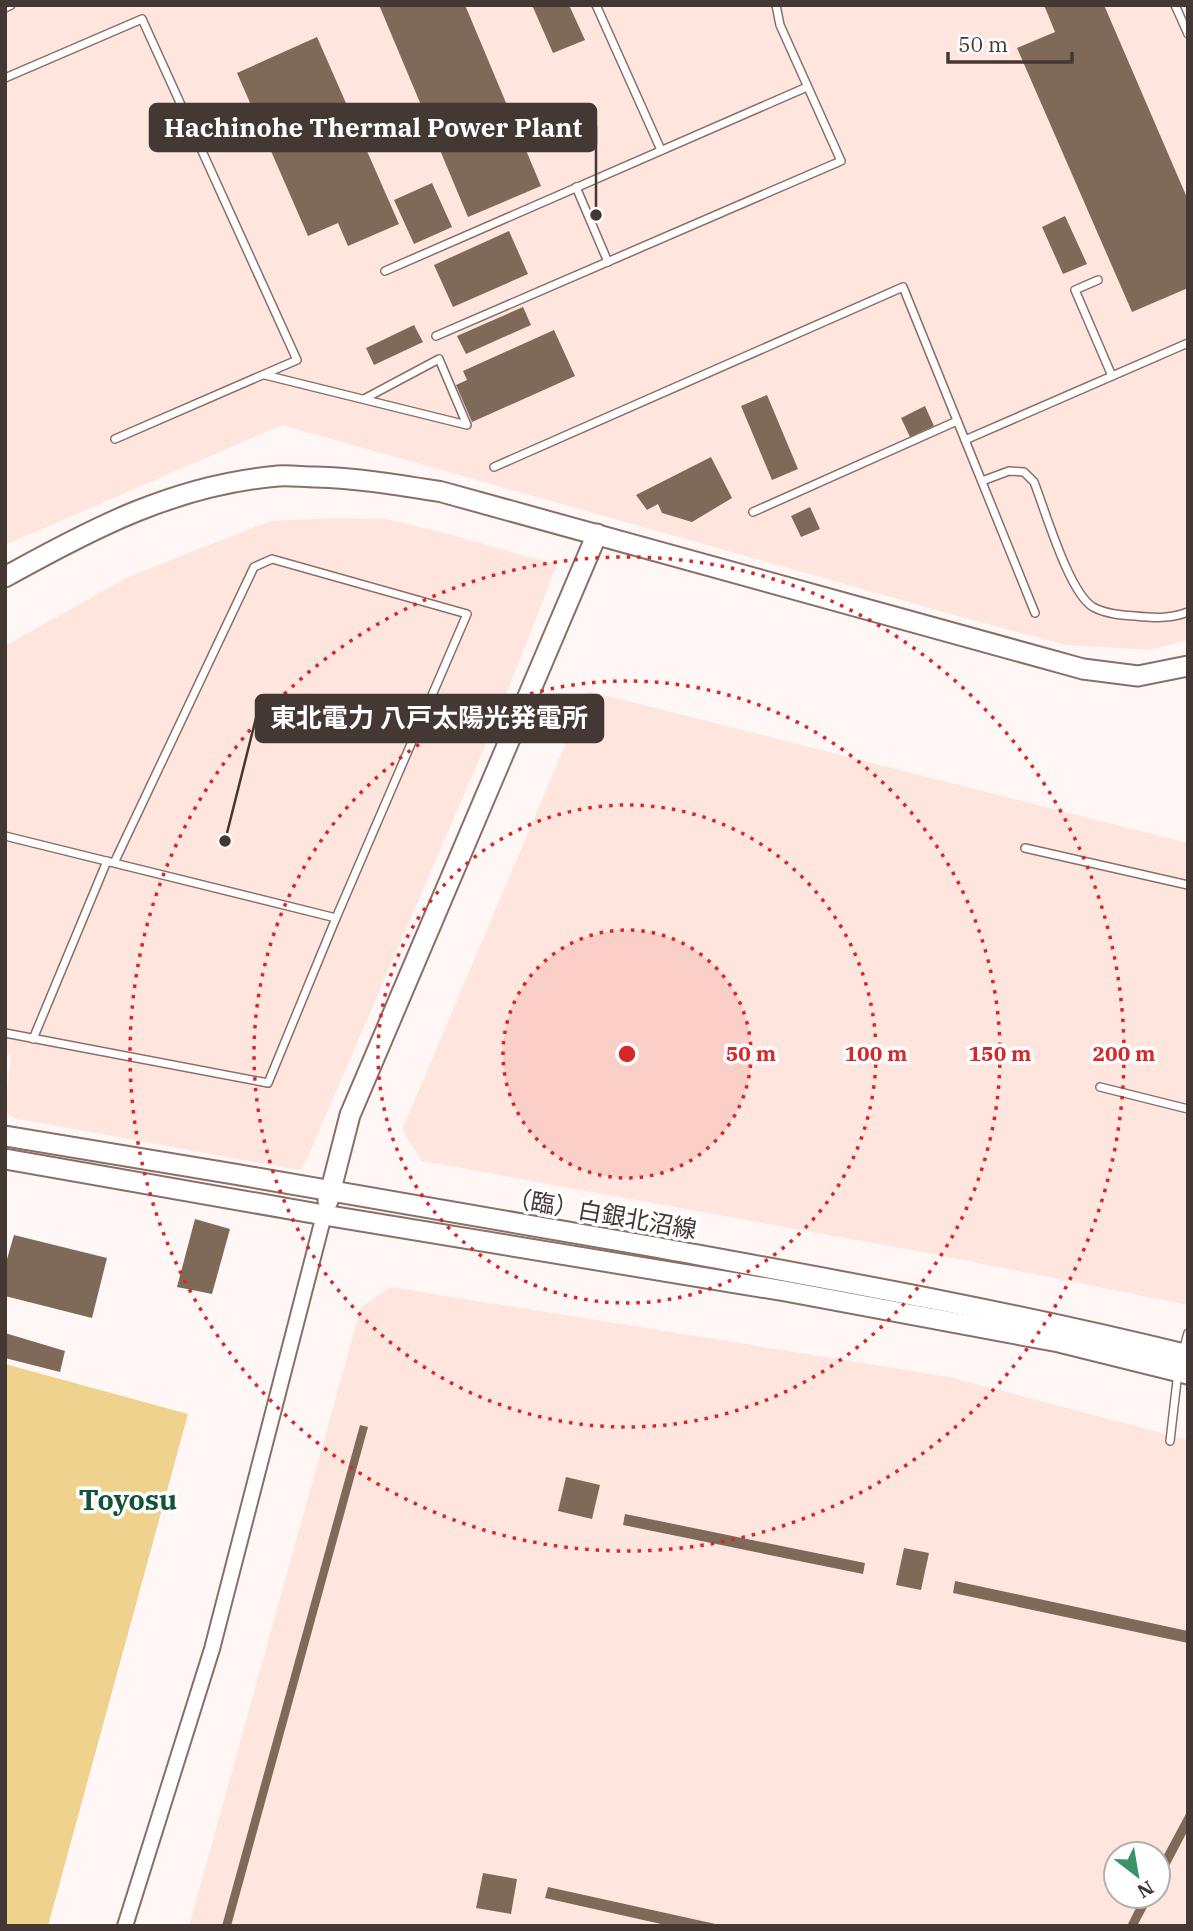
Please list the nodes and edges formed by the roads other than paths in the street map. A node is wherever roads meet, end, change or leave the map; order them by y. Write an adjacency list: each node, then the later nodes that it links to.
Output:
1 (11, 5): 5 (lane)
2 (596, 5): 9 (lane)
3 (776, 5): 8 (lane)
4 (1175, 5): 6 (lane)
5 (5, 8)
6 (1188, 34)
7 (5, 78): 16 (lane)
8 (807, 86): 9 (lane); 11 (lane)
9 (661, 150): 10 (lane)
10 (576, 187): 11 (lane); 12 (lane)
11 (608, 262): 14 (lane)
12 (385, 271)
13 (1098, 280): 17 (lane)
14 (436, 336)
15 (1188, 343): 17 (lane)
16 (264, 374): 18 (lane); 20 (lane)
17 (1112, 376): 21 (lane)
18 (363, 399): 18 (lane)
19 (957, 421): 21 (lane); 22 (lane); 24 (lane)
20 (115, 439)
21 (965, 440): 23 (lane)
22 (494, 467)
23 (982, 481): 27 (lane); 28 (lane)
24 (753, 512)
25 (597, 534): 26 (street); 29 (street); 41 (street)
26 (5, 577)
27 (1188, 612)
28 (1035, 613)
29 (1188, 666)
30 (5, 836): 32 (lane)
31 (1025, 848): 33 (lane)
32 (110, 862): 34 (lane); 34 (lane); 36 (lane)
33 (1188, 885)
34 (336, 918): 36 (lane)
35 (5, 1033): 36 (lane)
36 (33, 1039)
37 (1100, 1087): 38 (lane)
38 (1188, 1109)
39 (5, 1136): 41 (street, （臨）白銀北沼線)
40 (5, 1159): 42 (street, （臨）白銀北沼線)
41 (331, 1189): 42 (street); 44 (street, （臨）白銀北沼線)
42 (324, 1215): 44 (street, （臨）白銀北沼線); 46 (street)
43 (1188, 1333): 44 (lane)
44 (1184, 1364): 45 (lane)
45 (1170, 1441)
46 (125, 1926)

